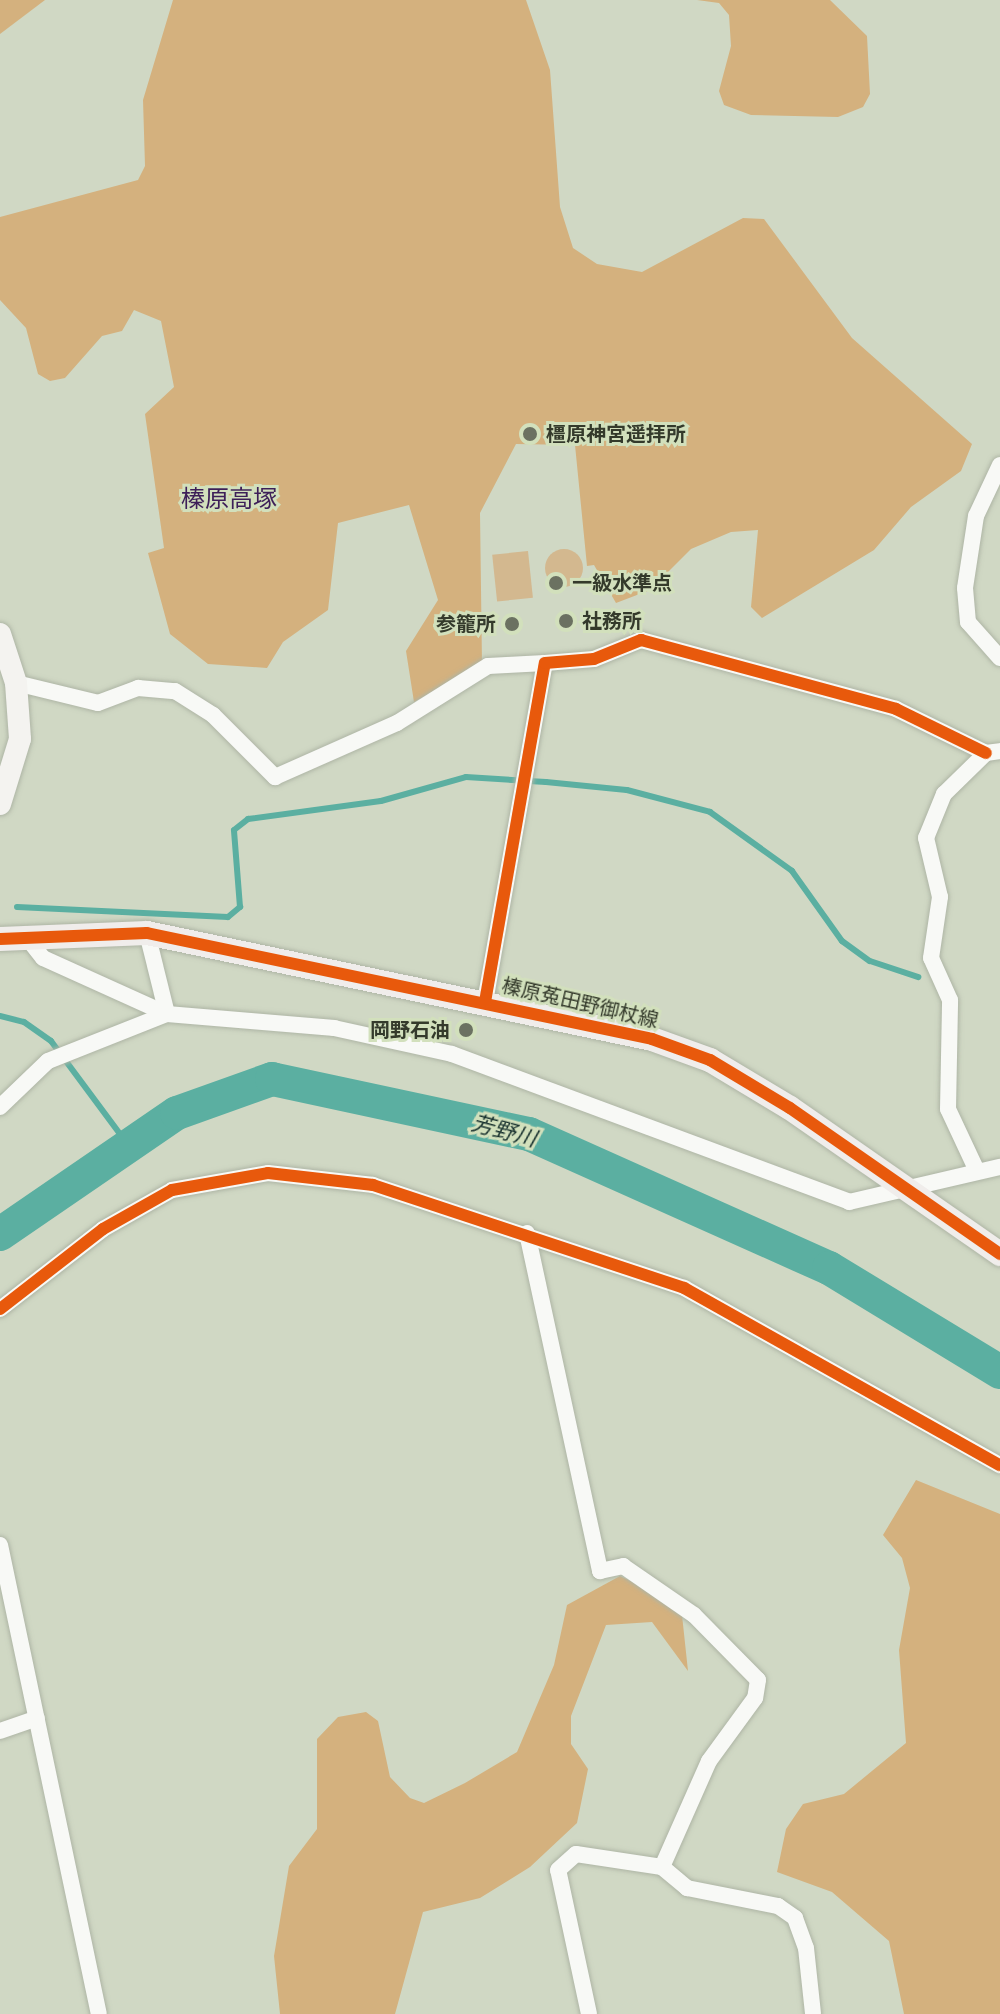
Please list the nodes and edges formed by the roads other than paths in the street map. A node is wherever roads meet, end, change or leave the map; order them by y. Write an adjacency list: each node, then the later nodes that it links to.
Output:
1 (1000, 465): 3 (street)
2 (0, 634): 5 (main road)
3 (1000, 658)
4 (545, 663): 5 (street); 6 (street); 11 (street)
5 (16, 683): 7 (main road)
6 (996, 748): 15 (street)
7 (0, 804)
8 (147, 933): 9 (main road, 榛原菟田野御杖線); 11 (main road, 榛原菟田野御杖線); 12 (street)
9 (25, 935): 10 (main road, 榛原菟田野御杖線); 12 (street)
10 (0, 939)
11 (485, 1002): 16 (main road, 榛原菟田野御杖線)
12 (167, 1014): 13 (street); 16 (street)
13 (0, 1107)
14 (1000, 1167): 15 (street)
15 (977, 1171): 16 (street)
16 (907, 1191): 18 (main road, 榛原菟田野御杖線)
17 (527, 1233): 19 (street); 20 (street); 24 (street)
18 (1000, 1254)
19 (0, 1309)
20 (1000, 1465)
21 (0, 1545): 22 (street)
22 (37, 1718): 23 (street); 25 (street)
23 (0, 1731)
24 (662, 1867): 26 (street); 27 (street)
25 (99, 2014)
26 (589, 2014)
27 (813, 2014)

